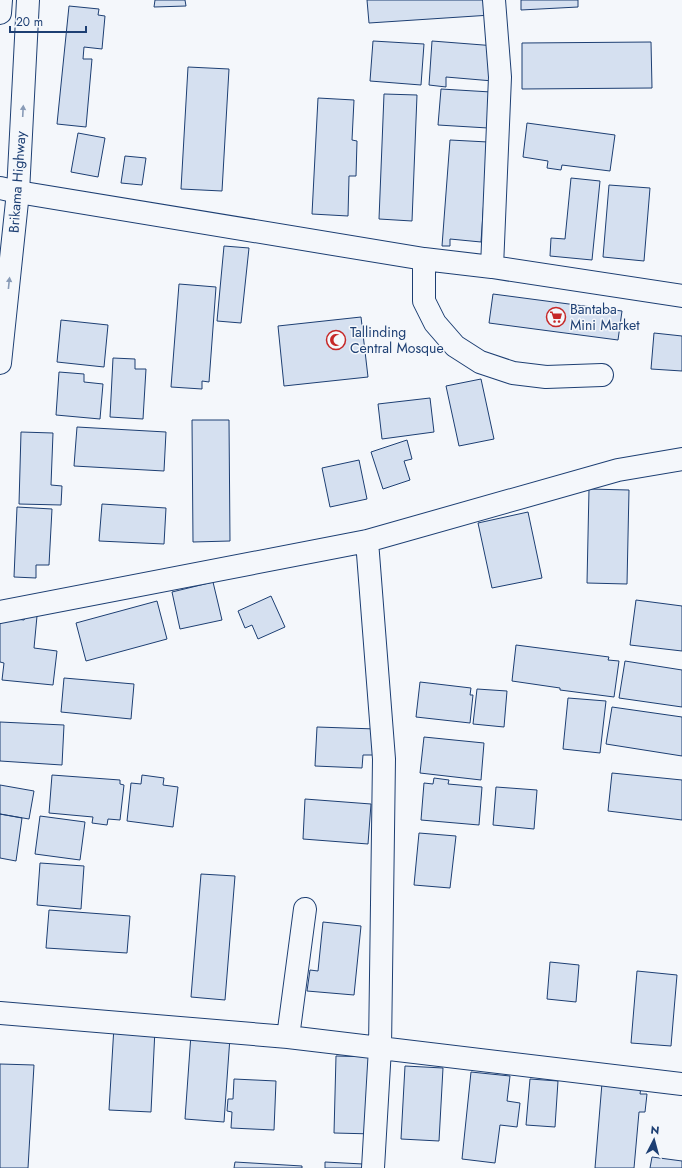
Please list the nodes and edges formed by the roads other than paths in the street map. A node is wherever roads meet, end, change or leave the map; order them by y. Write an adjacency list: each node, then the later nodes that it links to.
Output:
1 (0, 0): 4 (main road)
2 (28, 0): 5 (main road, Brikama Highway, one-way to 2)
3 (494, 0): 7 (main road)
4 (0, 13)
5 (9, 190): 6 (main road); 9 (main road, Brikama Highway, one-way to 5)
6 (424, 259): 7 (main road); 10 (main road)
7 (492, 267): 8 (main road)
8 (682, 296)
9 (0, 363)
10 (602, 375)
11 (682, 459): 12 (main road)
12 (367, 541): 13 (main road); 17 (main road)
13 (0, 612)
14 (305, 909): 16 (main road)
15 (0, 1013): 16 (main road)
16 (288, 1037): 17 (main road)
17 (380, 1048): 18 (main road); 19 (main road)
18 (682, 1084)
19 (373, 1168)

